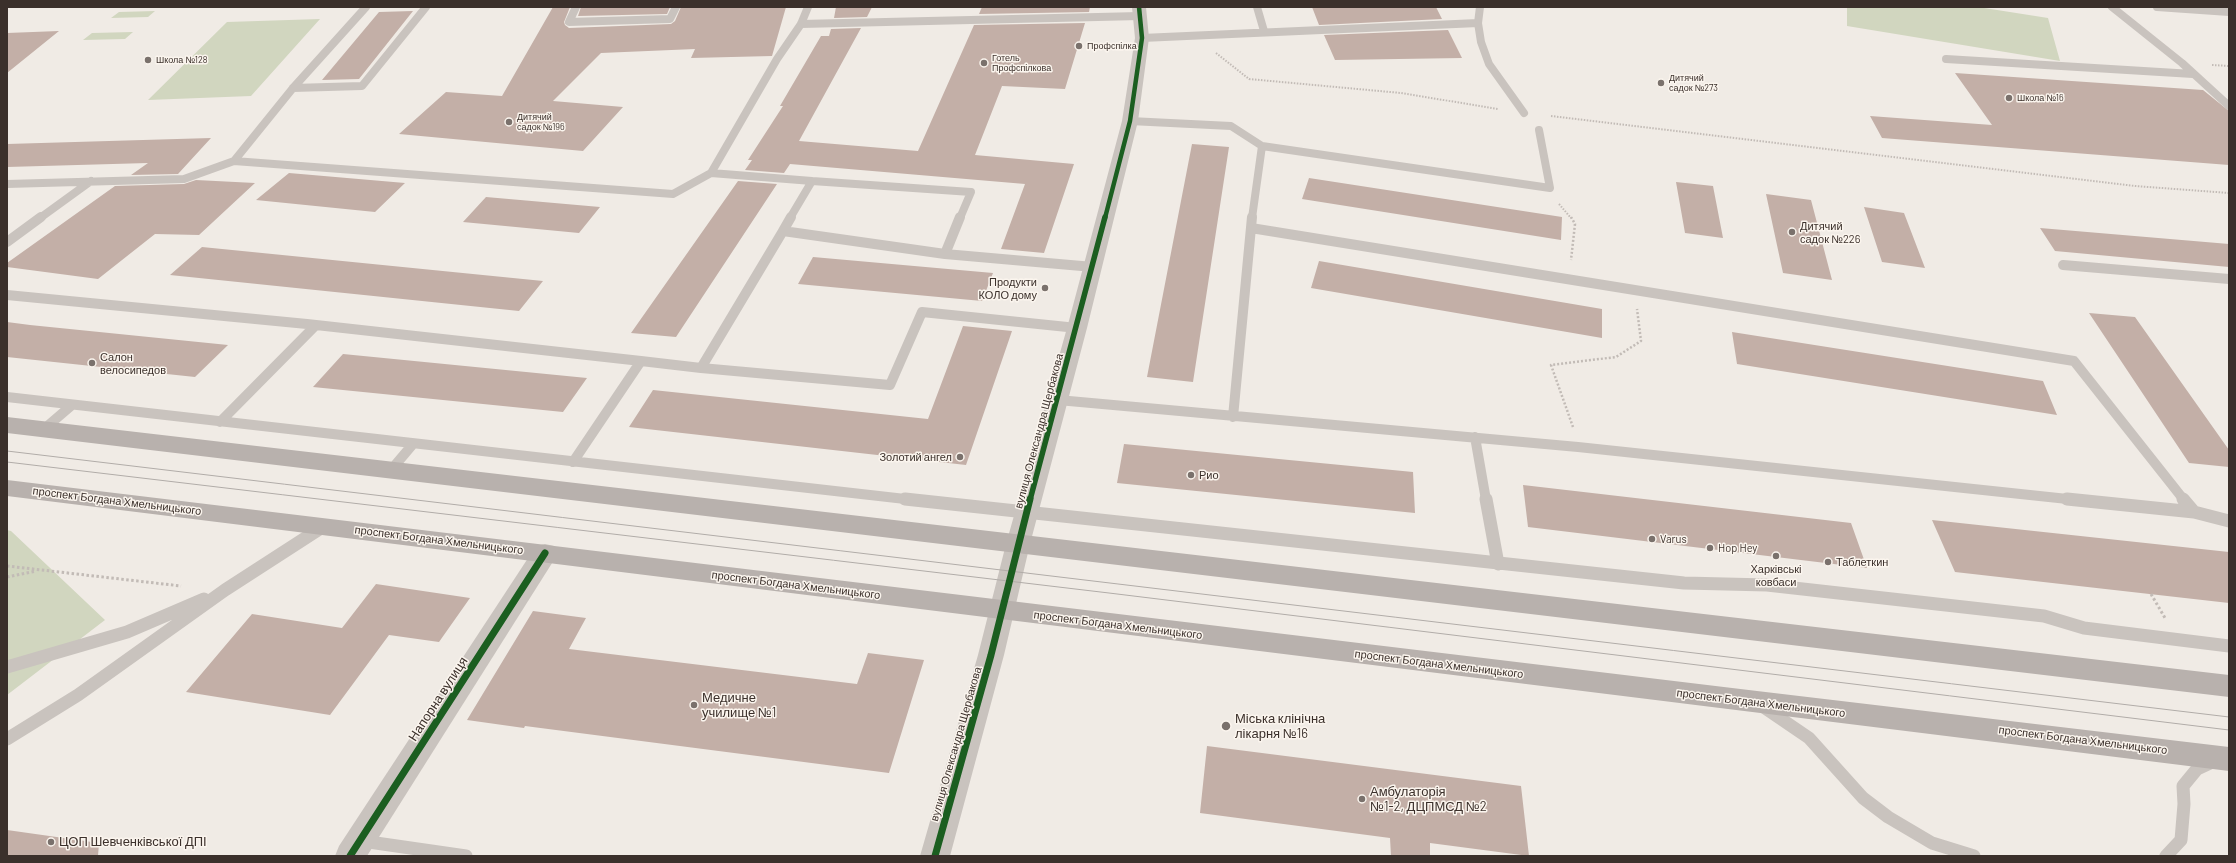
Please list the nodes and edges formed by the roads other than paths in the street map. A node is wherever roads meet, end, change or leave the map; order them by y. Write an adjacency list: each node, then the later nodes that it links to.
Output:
1 (366, 7): 18 (lane)
2 (426, 7): 18 (lane)
3 (576, 7): 4 (lane)
4 (676, 7)
5 (808, 7): 13 (lane)
6 (1257, 7): 14 (lane)
7 (1480, 7): 12 (lane)
8 (2112, 7): 17 (lane)
9 (2157, 7): 11 (lane)
10 (1140, 12): 13 (lane); 15 (street, вулиця Олександра Щербакова)
11 (2229, 12)
12 (1478, 23): 14 (lane); 20 (lane)
13 (801, 24): 25 (lane)
14 (1264, 31): 15 (lane)
15 (1142, 38): 21 (street, вулиця Олександра Щербакова)
16 (1946, 59): 17 (lane)
17 (2193, 74): 19 (lane)
18 (293, 88): 24 (lane)
19 (2229, 106)
20 (1524, 113)
21 (1130, 121): 23 (lane); 34 (street, вулиця Олександра Щербакова)
22 (1539, 130): 23 (lane)
23 (1262, 146): 29 (lane)
24 (234, 161): 25 (lane); 26 (lane)
25 (711, 173): 27 (lane)
26 (91, 181): 28 (lane); 31 (lane)
27 (812, 181): 30 (lane); 32 (lane)
28 (7, 184)
29 (1251, 228): 44 (lane); 54 (lane)
30 (783, 231): 32 (lane); 40 (lane)
31 (7, 242)
32 (945, 254): 34 (lane)
33 (2063, 265): 35 (lane)
34 (1093, 267): 38 (street, вулиця Олександра Щербакова)
35 (2229, 279)
36 (7, 295): 37 (lane)
37 (316, 325): 39 (lane); 45 (lane)
38 (1077, 328): 40 (lane); 42 (street, вулиця Олександра Щербакова)
39 (641, 361): 40 (lane); 50 (lane)
40 (701, 368)
41 (7, 397): 43 (lane)
42 (1058, 400): 44 (lane); 53 (street, вулиця Олександра Щербакова)
43 (72, 405): 45 (lane); 47 (lane)
44 (1233, 417): 48 (lane)
45 (220, 422): 49 (lane)
46 (7, 425): 47 (main road)
47 (44, 429): 51 (main road)
48 (1475, 438): 54 (lane); 59 (lane)
49 (413, 444): 50 (lane); 51 (lane)
50 (573, 462): 53 (lane)
51 (391, 470): 57 (main road)
52 (7, 488): 56 (main road, проспект Богдана Хмельницького)
53 (1027, 512): 57 (street, вулиця Олександра Щербакова); 59 (lane)
54 (2194, 512): 55 (lane)
55 (2229, 521)
56 (325, 526): 58 (main road, проспект Богдана Хмельницького); 60 (lane)
57 (1018, 544): 61 (street, вулиця Олександра Щербакова); 64 (main road)
58 (545, 553): 61 (main road, проспект Богдана Хмельницького); 68 (street, Напорна вулиця)
59 (1498, 564): 62 (lane)
60 (225, 590): 63 (lane); 66 (lane)
61 (1002, 611): 65 (main road, проспект Богдана Хмельницького); 70 (street, вулиця Олександра Щербакова)
62 (2229, 646)
63 (7, 667)
64 (2229, 686)
65 (1757, 703): 67 (main road, проспект Богдана Хмельницького); 71 (lane)
66 (7, 740)
67 (2225, 758): 72 (lane)
68 (355, 848): 69 (lane)
69 (466, 856)
70 (935, 856)
71 (1974, 856)
72 (2166, 856)

